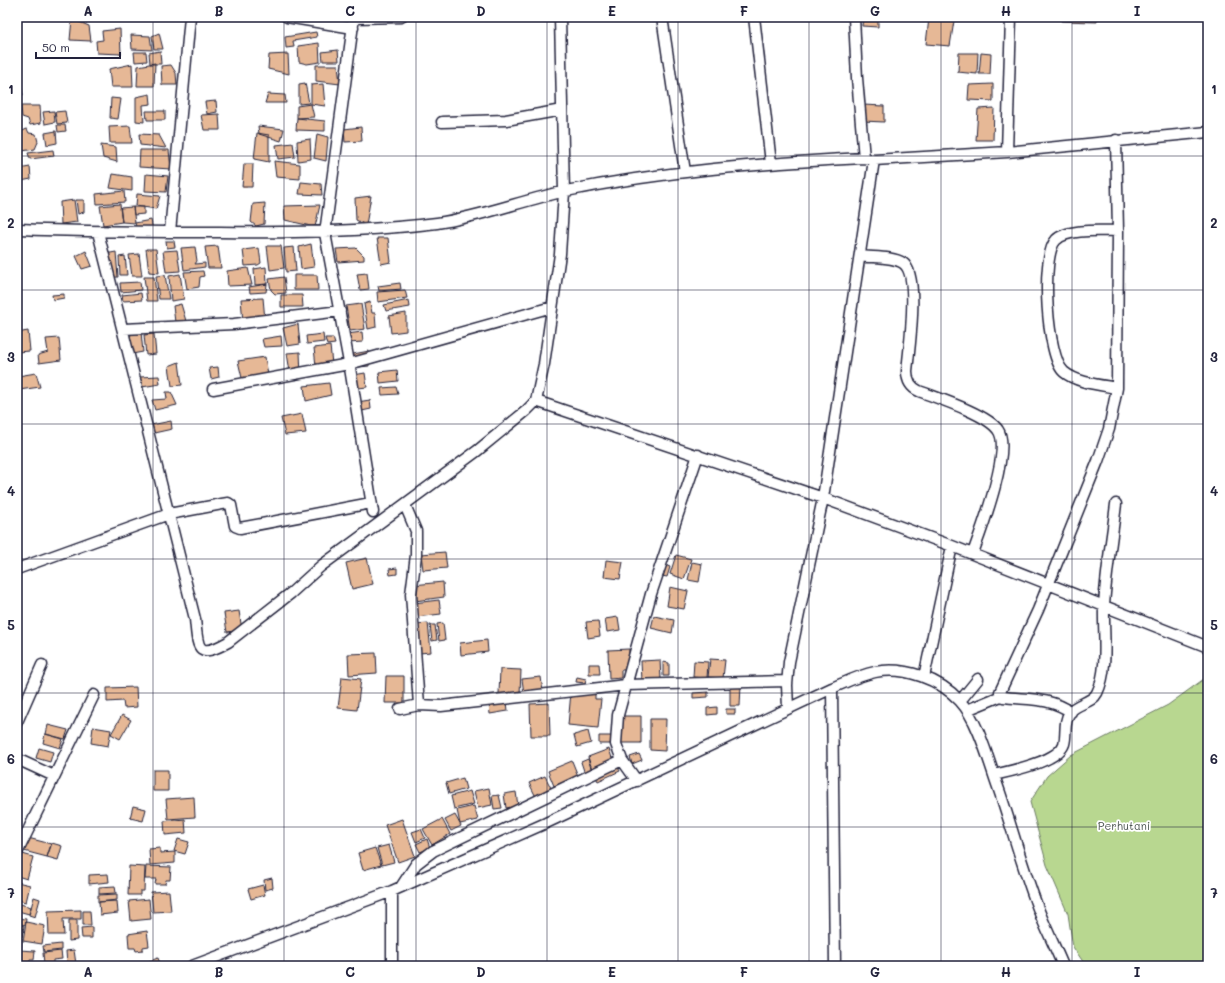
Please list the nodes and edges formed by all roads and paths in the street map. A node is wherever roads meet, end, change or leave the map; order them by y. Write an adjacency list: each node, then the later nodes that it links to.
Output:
1 (190, 17): 22 (street)
2 (287, 17): 9 (street)
3 (401, 17): 9 (street)
4 (560, 17): 10 (street)
5 (662, 17): 17 (street)
6 (754, 17): 16 (street)
7 (854, 17): 15 (street)
8 (1011, 17): 14 (street)
9 (354, 21): 23 (street)
10 (562, 110): 11 (street); 18 (street)
11 (442, 122)
12 (1208, 132): 13 (street)
13 (1116, 140): 14 (street); 20 (street)
14 (1007, 152): 15 (street)
15 (869, 159): 16 (street); 24 (street)
16 (771, 163): 17 (street)
17 (685, 172): 18 (street)
18 (564, 192): 23 (street); 25 (street)
19 (17, 229): 21 (street)
20 (1118, 231): 30 (street); 30 (street)
21 (98, 232): 22 (street); 27 (street)
22 (170, 232): 23 (street)
23 (325, 233): 26 (street)
24 (860, 256): 33 (street); 38 (street)
25 (552, 307): 28 (street); 31 (street)
26 (340, 311): 27 (street); 28 (street)
27 (123, 329): 36 (street)
28 (349, 364): 29 (street); 36 (street)
29 (213, 388)
30 (1117, 388): 40 (street)
31 (536, 401): 32 (street); 34 (street)
32 (698, 455): 33 (street); 46 (street)
33 (823, 498): 37 (street); 47 (street)
34 (405, 504): 36 (street); 52 (street)
35 (1116, 504): 41 (street)
36 (169, 514): 39 (street)
37 (952, 546): 38 (street); 44 (street)
38 (972, 554): 40 (street)
39 (17, 569)
40 (1049, 584): 41 (street); 50 (street)
41 (1104, 606): 42 (street); 56 (street)
42 (1208, 647)
43 (42, 665): 57 (street)
44 (924, 677): 48 (street); 51 (street)
45 (978, 679): 51 (street)
46 (626, 685): 47 (street); 52 (street); 59 (street)
47 (787, 687): 53 (street)
48 (832, 688): 53 (street); 67 (street)
49 (94, 695): 60 (street)
50 (1001, 696): 55 (street); 56 (street)
51 (960, 701): 55 (street)
52 (419, 705): 54 (street)
53 (788, 708): 62 (street)
54 (400, 709)
55 (967, 710): 61 (street)
56 (1070, 712): 61 (street)
57 (17, 722)
58 (17, 759): 60 (street)
59 (625, 765): 62 (street); 64 (street)
60 (54, 776): 63 (street)
61 (994, 776): 68 (street)
62 (637, 781): 64 (street)
63 (17, 853)
64 (396, 889): 65 (street); 66 (street)
65 (192, 966)
66 (392, 966)
67 (835, 966)
68 (1063, 966)

